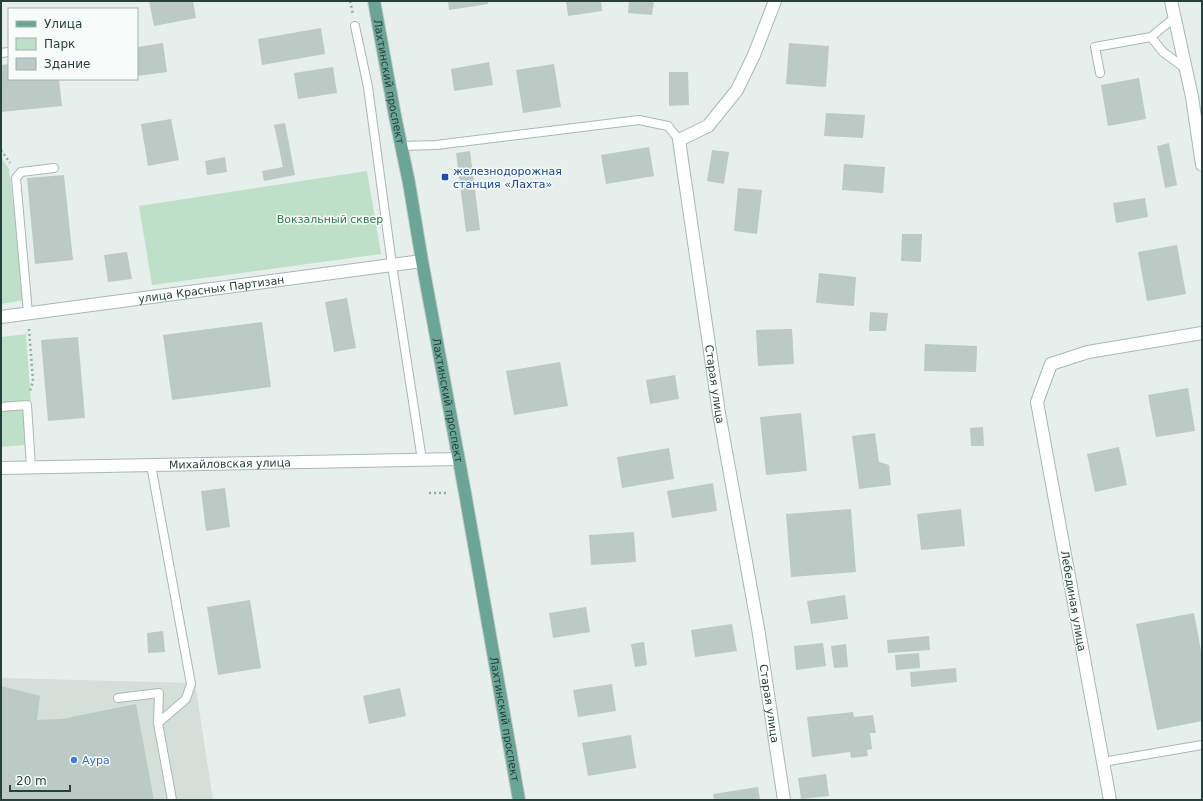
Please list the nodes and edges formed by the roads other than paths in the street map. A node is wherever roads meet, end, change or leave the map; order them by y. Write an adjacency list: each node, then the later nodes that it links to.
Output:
1 (374, 1): 10 (main road, Лахтинский проспект)
2 (774, 1): 9 (street)
3 (1171, 1): 4 (street)
4 (1174, 18): 6 (lane); 7 (street)
5 (355, 26): 14 (lane)
6 (1151, 37): 7 (lane); 8 (lane)
7 (1186, 69): 11 (street)
8 (1100, 73)
9 (679, 140): 10 (lane); 30 (street, Старая улица)
10 (401, 146): 13 (main road, Лахтинский проспект)
11 (1202, 165)
12 (54, 168): 15 (lane)
13 (422, 261): 14 (street, улица Красных Партизан); 19 (main road, Лахтинский проспект)
14 (392, 265): 15 (street, улица Красных Партизан); 20 (lane)
15 (28, 313): 16 (street, улица Красных Партизан)
16 (1, 317)
17 (1202, 333): 27 (street, Лебединая улица)
18 (1, 407): 22 (lane)
19 (458, 459): 20 (street, Михайловская улица); 29 (main road, Лахтинский проспект)
20 (422, 460): 21 (street, Михайловская улица)
21 (151, 465): 22 (street, Михайловская улица); 25 (lane)
22 (31, 467): 23 (street, Михайловская улица)
23 (1, 468)
24 (118, 698): 25 (lane)
25 (158, 723): 28 (lane)
26 (1202, 745): 27 (lane)
27 (1103, 762): 31 (street, Лебединая улица)
28 (172, 800)
29 (519, 800)
30 (784, 800)
31 (1110, 800)

